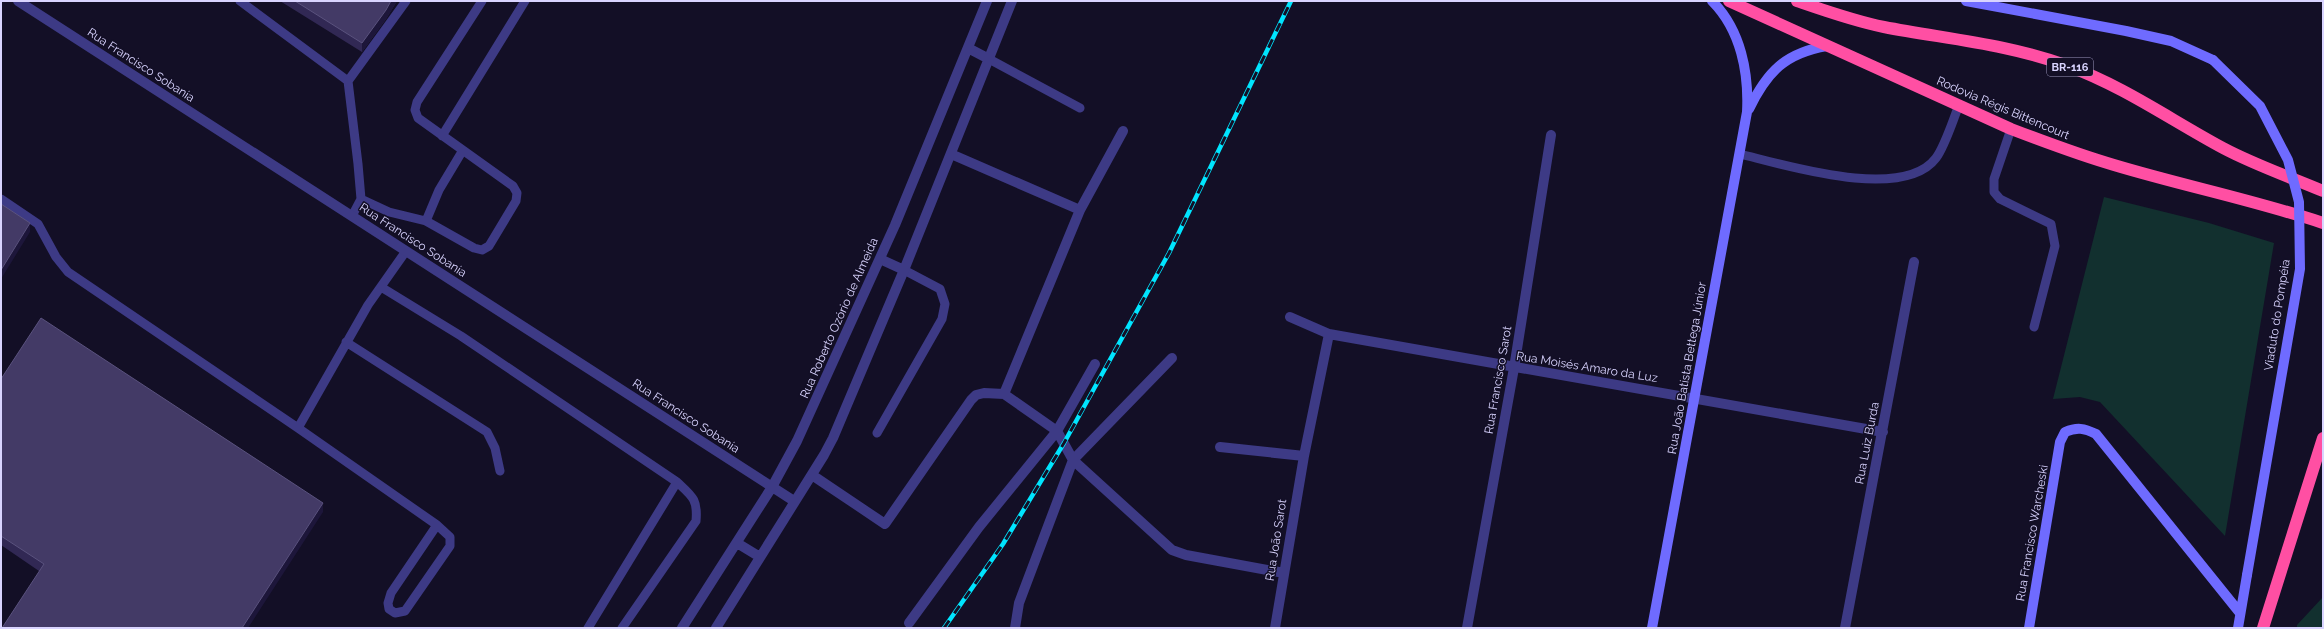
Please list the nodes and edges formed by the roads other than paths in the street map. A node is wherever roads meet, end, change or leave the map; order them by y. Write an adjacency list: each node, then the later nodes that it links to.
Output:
1 (18, 1): 30 (street, Rua Francisco Sobania)
2 (240, 1): 15 (lane)
3 (406, 1): 15 (lane)
4 (482, 1): 22 (lane)
5 (525, 1): 22 (lane)
6 (987, 1): 13 (street, Rua Roberto Ozório de Almeida)
7 (1012, 1): 14 (street)
8 (1712, 1): 18 (main road, Rua João Batista Bettega Júnior)
9 (1729, 1): 12 (highway, Rodovia Régis Bittencourt)
10 (1797, 1): 26 (highway, BR-116)
11 (1966, 1): 64 (main road, Viaduto do Pompéia, bridge)
12 (1827, 46): 16 (highway, Rodovia Régis Bittencourt); 18 (main road, Rua João Batista Bettega Júnior)
13 (968, 48): 14 (street); 34 (street, Rua Roberto Ozório de Almeida)
14 (989, 59): 17 (lane); 24 (street)
15 (348, 80): 28 (lane)
16 (1959, 105): 19 (highway, Rodovia Régis Bittencourt); 25 (lane)
17 (1080, 108)
18 (1747, 112): 25 (main road, Rua João Batista Bettega Júnior)
19 (2011, 129): 32 (highway, Rodovia Régis Bittencourt); 39 (lane)
20 (1123, 131): 29 (street)
21 (1551, 135): 44 (street, Rua Francisco Sarot)
22 (442, 136): 23 (lane)
23 (463, 150): 31 (lane); 31 (lane)
24 (951, 154): 29 (street); 36 (street)
25 (1740, 154): 46 (main road, Rua João Batista Bettega Júnior)
26 (2323, 190)
27 (1, 199): 47 (lane)
28 (361, 199): 30 (lane); 31 (lane)
29 (1080, 210): 45 (street)
30 (352, 216): 33 (street, Rua Francisco Sobania)
31 (426, 221)
32 (2323, 223)
33 (406, 251): 37 (lane); 58 (street, Rua Francisco Sobania)
34 (880, 259): 36 (street); 58 (street, Rua Roberto Ozório de Almeida)
35 (1914, 262): 49 (street, Rua Luiz Burda)
36 (904, 270): 50 (lane); 56 (street)
37 (381, 287): 41 (lane); 57 (lane)
38 (1290, 317): 40 (street, Rua Moisés Amaro da Luz)
39 (2034, 327)
40 (1329, 334): 44 (street, Rua Moisés Amaro da Luz); 53 (street, Rua João Sarot)
41 (346, 342): 47 (lane); 55 (lane)
42 (1172, 358): 54 (street)
43 (1095, 364): 48 (street)
44 (1514, 368): 46 (street, Rua Moisés Amaro da Luz); 72 (street, Rua Francisco Sarot)
45 (1004, 394): 48 (street); 56 (street)
46 (1695, 398): 49 (street, Rua Moisés Amaro da Luz); 73 (main road, Rua João Batista Bettega Júnior)
47 (298, 428): 60 (lane)
48 (1057, 431): 54 (street); 65 (street)
49 (1883, 432): 74 (street, Rua Luiz Burda)
50 (877, 433)
51 (2323, 438): 77 (highway)
52 (1220, 446): 53 (street)
53 (1304, 456): 63 (street, Rua João Sarot)
54 (1073, 460): 63 (street); 70 (street)
55 (500, 471)
56 (812, 475): 59 (street)
57 (677, 482): 66 (lane); 67 (lane)
58 (772, 487): 59 (street, Rua Francisco Sobania); 61 (street, Rua Roberto Ozório de Almeida)
59 (794, 501): 62 (street)
60 (437, 525): 60 (lane)
61 (737, 543): 62 (street); 68 (street, Rua Roberto Ozório de Almeida)
62 (760, 557): 69 (street)
63 (1284, 573): 71 (street, Rua João Sarot)
64 (2240, 613): 75 (main road, Rua Francisco Warcheski); 76 (main road, Viaduto do Pompéia)
65 (909, 623)
66 (588, 628)
67 (622, 628)
68 (682, 628)
69 (716, 628)
70 (1015, 628)
71 (1275, 628)
72 (1467, 628)
73 (1652, 628)
74 (1845, 628)
75 (2028, 628)
76 (2238, 628)
77 (2263, 628)

